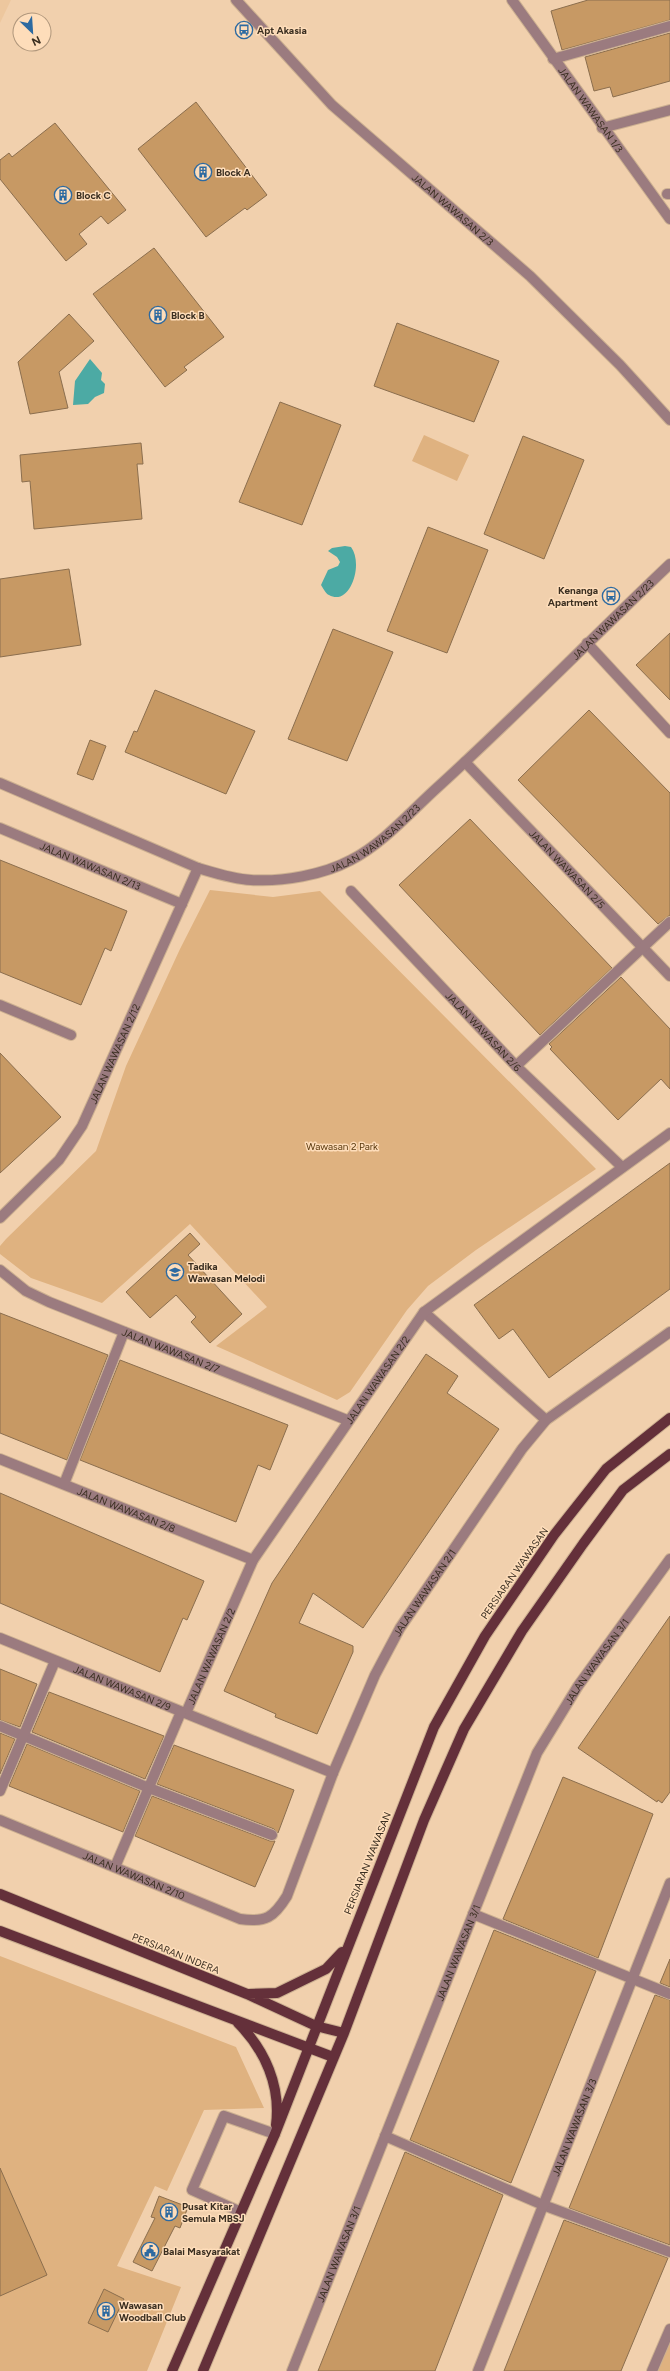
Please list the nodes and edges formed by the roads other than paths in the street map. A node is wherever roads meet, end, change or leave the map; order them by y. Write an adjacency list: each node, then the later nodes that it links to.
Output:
1 (236, 0): 8 (street, JALAN WAWASAN 2/3)
2 (512, 0): 4 (street, JALAN WAWASAN 1/3)
3 (670, 26): 4 (street)
4 (553, 59): 6 (street, JALAN WAWASAN 1/3)
5 (670, 110): 6 (street)
6 (602, 128): 7 (street, JALAN WAWASAN 1/3)
7 (670, 219)
8 (670, 420)
9 (670, 564): 10 (street, JALAN WAWASAN 2/23)
10 (587, 643): 11 (street); 12 (street, JALAN WAWASAN 2/23)
11 (670, 733)
12 (465, 762): 15 (street, JALAN WAWASAN 2/23); 19 (street, JALAN WAWASAN 2/5)
13 (0, 783): 15 (street, JALAN WAWASAN 2/23)
14 (0, 828): 17 (street, JALAN WAWASAN 2/13)
15 (198, 868): 17 (street, JALAN WAWASAN 2/12)
16 (351, 891): 23 (street, JALAN WAWASAN 2/6)
17 (182, 904): 26 (street, JALAN WAWASAN 2/12)
18 (670, 922): 19 (street)
19 (642, 948): 20 (street, JALAN WAWASAN 2/5); 23 (street)
20 (670, 976)
21 (0, 1005): 22 (street)
22 (72, 1035)
23 (516, 1066): 25 (street, JALAN WAWASAN 2/6)
24 (670, 1133): 25 (street, JALAN WAWASAN 2/2)
25 (622, 1167): 28 (street, JALAN WAWASAN 2/2)
26 (0, 1218)
27 (0, 1270): 29 (street, JALAN WAWASAN 2/7)
28 (424, 1312): 32 (street, JALAN WAWASAN 2/2); 33 (street)
29 (124, 1332): 32 (street, JALAN WAWASAN 2/7); 36 (street)
30 (670, 1332): 33 (street, JALAN WAWASAN 2/1)
31 (670, 1418): 55 (main road, PERSIARAN WAWASAN)
32 (347, 1420): 38 (street, JALAN WAWASAN 2/2)
33 (546, 1420): 44 (street, JALAN WAWASAN 2/1)
34 (670, 1454): 61 (main road)
35 (0, 1459): 36 (street, JALAN WAWASAN 2/8)
36 (64, 1484): 38 (street, JALAN WAWASAN 2/8)
37 (670, 1559): 52 (street, JALAN WAWASAN 3/1)
38 (252, 1560): 41 (street, JALAN WAWASAN 2/2)
39 (0, 1638): 40 (street, JALAN WAWASAN 2/9)
40 (55, 1660): 41 (street, JALAN WAWASAN 2/9); 43 (street)
41 (184, 1713): 44 (street, JALAN WAWASAN 2/9); 45 (street, JALAN WAWASAN 2/2)
42 (0, 1726): 43 (street)
43 (23, 1736): 45 (street); 46 (street)
44 (333, 1773): 53 (street, JALAN WAWASAN 2/1)
45 (149, 1788): 48 (street); 49 (street, JALAN WAWASAN 2/2)
46 (0, 1791)
47 (0, 1820): 49 (street, JALAN WAWASAN 2/10)
48 (272, 1835)
49 (114, 1867): 53 (street, JALAN WAWASAN 2/10)
50 (670, 1883): 56 (street, JALAN WAWASAN 3/3)
51 (0, 1894): 57 (main road, PERSIARAN INDERA)
52 (473, 1914): 56 (street); 65 (street, JALAN WAWASAN 3/1)
53 (269, 1918)
54 (0, 1931): 59 (main road)
55 (346, 1948): 57 (main road); 60 (main road, PERSIARAN WAWASAN)
56 (632, 1978): 58 (street); 66 (street, JALAN WAWASAN 3/3)
57 (247, 1994): 60 (main road, PERSIARAN INDERA)
58 (670, 1994)
59 (236, 2021): 62 (main road); 64 (main road)
60 (316, 2026): 61 (main road, PERSIARAN INDERA); 62 (main road, PERSIARAN WAWASAN)
61 (344, 2033): 63 (main road)
62 (308, 2049): 63 (main road); 64 (main road, PERSIARAN WAWASAN)
63 (333, 2057): 71 (main road)
64 (275, 2134): 67 (main road, PERSIARAN WAWASAN); 67 (street)
65 (385, 2136): 66 (street); 72 (street, JALAN WAWASAN 3/1)
66 (543, 2205): 68 (street); 73 (street, JALAN WAWASAN 3/3)
67 (241, 2212): 70 (main road, PERSIARAN WAWASAN)
68 (670, 2252)
69 (670, 2328): 74 (street)
70 (172, 2371)
71 (203, 2371)
72 (292, 2371)
73 (478, 2371)
74 (652, 2371)

